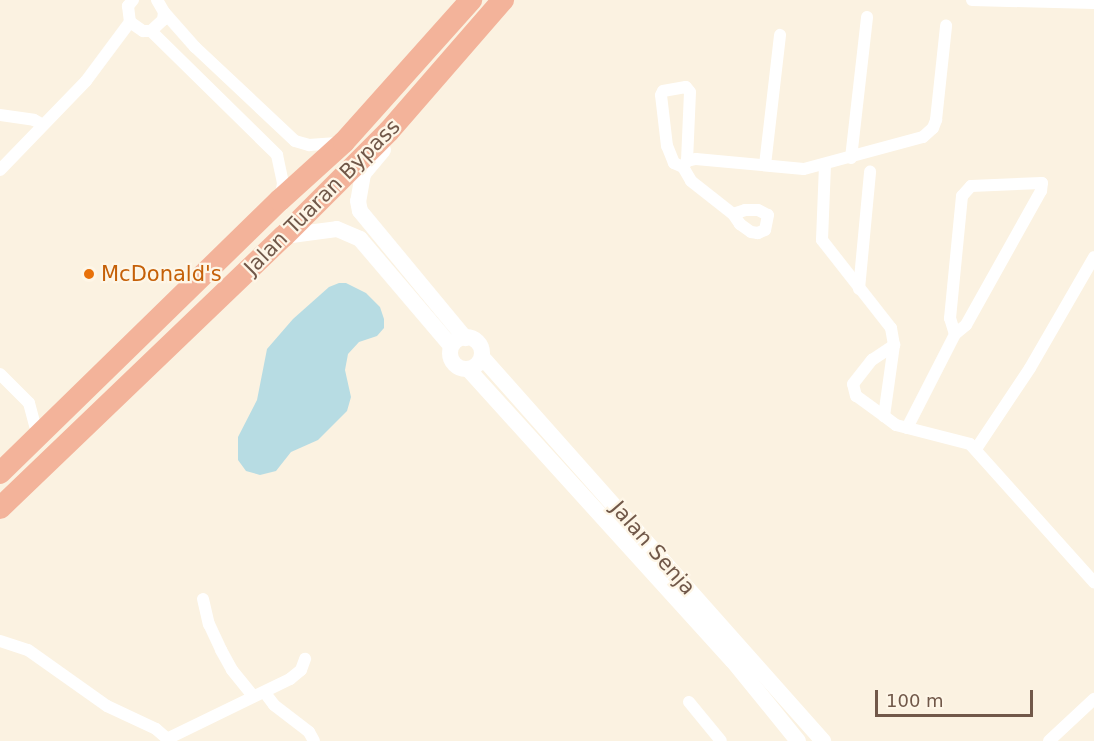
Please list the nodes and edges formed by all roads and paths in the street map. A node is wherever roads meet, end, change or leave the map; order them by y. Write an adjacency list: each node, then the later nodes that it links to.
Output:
1 (158, 0): 7 (street)
2 (471, 0): 16 (highway, Jalan Tuaran Bypass)
3 (503, 0): 13 (highway, Jalan Tuaran Bypass)
4 (972, 0): 6 (street)
5 (130, 2): 9 (street)
6 (1094, 3)
7 (164, 12): 11 (street); 16 (street)
8 (867, 16): 17 (street)
9 (130, 22): 11 (street); 15 (street)
10 (946, 26): 17 (street)
11 (151, 31): 23 (street)
12 (780, 35): 19 (street)
13 (417, 100): 25 (highway, Jalan Tuaran Bypass); 31 (main road, Jalan Senja)
14 (0, 115): 15 (street)
15 (43, 125): 21 (street)
16 (344, 142): 23 (highway, Jalan Tuaran Bypass)
17 (851, 158): 20 (street)
18 (685, 164): 18 (street); 19 (street); 24 (street)
19 (765, 165): 20 (street)
20 (825, 165): 28 (street)
21 (0, 170)
22 (870, 172): 28 (street)
23 (280, 200): 34 (highway, Jalan Tuaran Bypass)
24 (733, 214)
25 (285, 236): 29 (highway, Jalan Tuaran Bypass); 31 (main road, Jalan Senja)
26 (1094, 257): 27 (street)
27 (1089, 280): 40 (street)
28 (859, 289): 32 (street)
29 (184, 331): 43 (highway); 44 (highway, Jalan Tuaran Bypass)
30 (956, 334): 30 (street); 39 (street)
31 (458, 342): 33 (main road, Jalan Senja); 35 (main road, Jalan Senja)
32 (894, 345): 37 (street); 37 (street)
33 (482, 357): 35 (main road); 56 (main road, Jalan Senja)
34 (114, 361): 38 (highway); 42 (highway, Jalan Tuaran Bypass)
35 (468, 369): 55 (main road, Jalan Senja)
36 (0, 374): 38 (street)
37 (884, 416): 39 (street)
38 (34, 426): 41 (highway)
39 (907, 428): 40 (street)
40 (976, 449): 45 (street)
41 (0, 456)
42 (0, 473)
43 (0, 496)
44 (0, 508)
45 (1094, 582)
46 (203, 599): 49 (street)
47 (0, 641): 52 (street)
48 (304, 659): 49 (street)
49 (259, 694): 52 (street); 53 (street)
50 (1094, 700): 57 (street)
51 (689, 702): 54 (street)
52 (169, 740)
53 (314, 741)
54 (721, 741)
55 (798, 741)
56 (824, 741)
57 (1049, 741)

